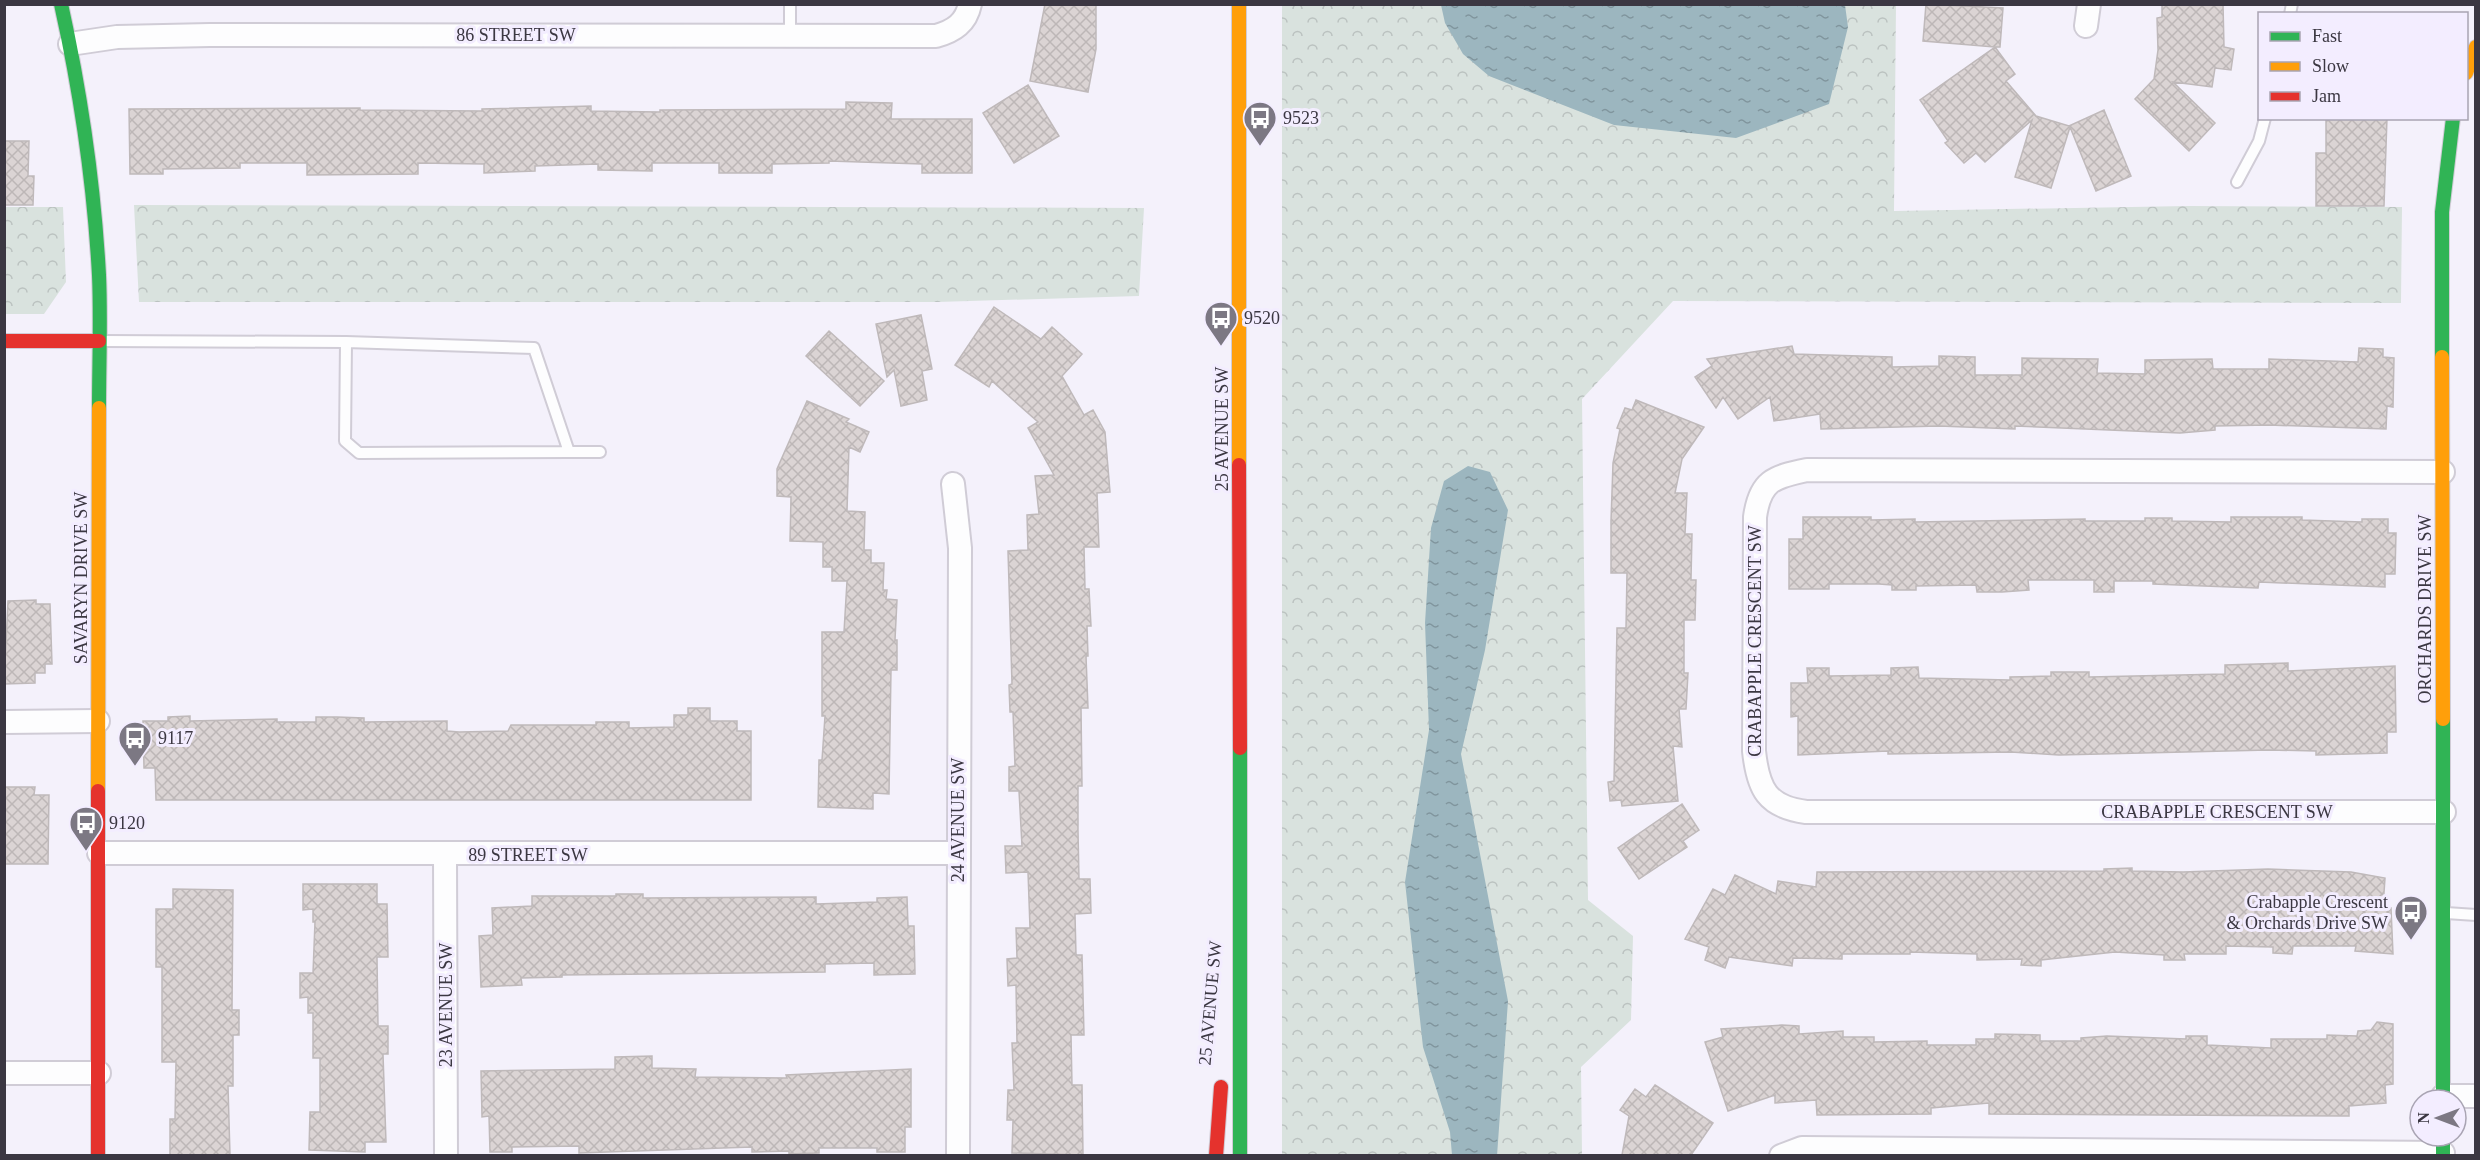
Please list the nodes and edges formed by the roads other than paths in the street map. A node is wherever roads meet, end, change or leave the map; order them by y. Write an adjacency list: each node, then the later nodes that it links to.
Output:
1 (61, 4): 6 (street, SAVARYN DRIVE SW)
2 (790, 4): 5 (lane)
3 (1239, 4): 24 (street, 25 AVENUE SW)
4 (965, 14): 5 (street, 86 STREET SW)
5 (790, 36): 6 (street, 86 STREET SW)
6 (70, 44): 13 (street, SAVARYN DRIVE SW)
7 (2475, 46): 8 (street)
8 (2468, 67)
9 (2264, 120): 11 (lane)
10 (2453, 120): 17 (street, ORCHARDS DRIVE SW)
11 (2237, 182)
12 (4, 341): 13 (street)
13 (99, 341): 14 (lane); 19 (street, SAVARYN DRIVE SW)
14 (346, 342): 15 (lane); 15 (lane)
15 (569, 452): 16 (lane)
16 (600, 452)
17 (2443, 471): 21 (street, ORCHARDS DRIVE SW); 21 (street, CRABAPPLE CRESCENT SW)
18 (953, 484): 23 (street, 24 AVENUE SW)
19 (98, 721): 20 (street); 22 (street, SAVARYN DRIVE SW)
20 (4, 722)
21 (2444, 812): 26 (street, ORCHARDS DRIVE SW)
22 (99, 853): 25 (street, 89 STREET SW); 30 (street, SAVARYN DRIVE SW)
23 (958, 853): 25 (street, 89 STREET SW); 36 (street, 24 AVENUE SW)
24 (1240, 853): 28 (street, 25 AVENUE SW); 38 (street, 25 AVENUE SW)
25 (445, 855): 35 (street, 23 AVENUE SW)
26 (2443, 913): 27 (lane); 32 (street, ORCHARDS DRIVE SW)
27 (2475, 915)
28 (1226, 1028)
29 (4, 1073): 30 (street)
30 (99, 1073): 34 (street, SAVARYN DRIVE SW)
31 (1222, 1074): 37 (street, 25 AVENUE SW)
32 (2443, 1088)
33 (2408, 1148): 39 (street)
34 (98, 1155)
35 (446, 1155)
36 (958, 1155)
37 (1216, 1155)
38 (1240, 1155)
39 (1781, 1155)

